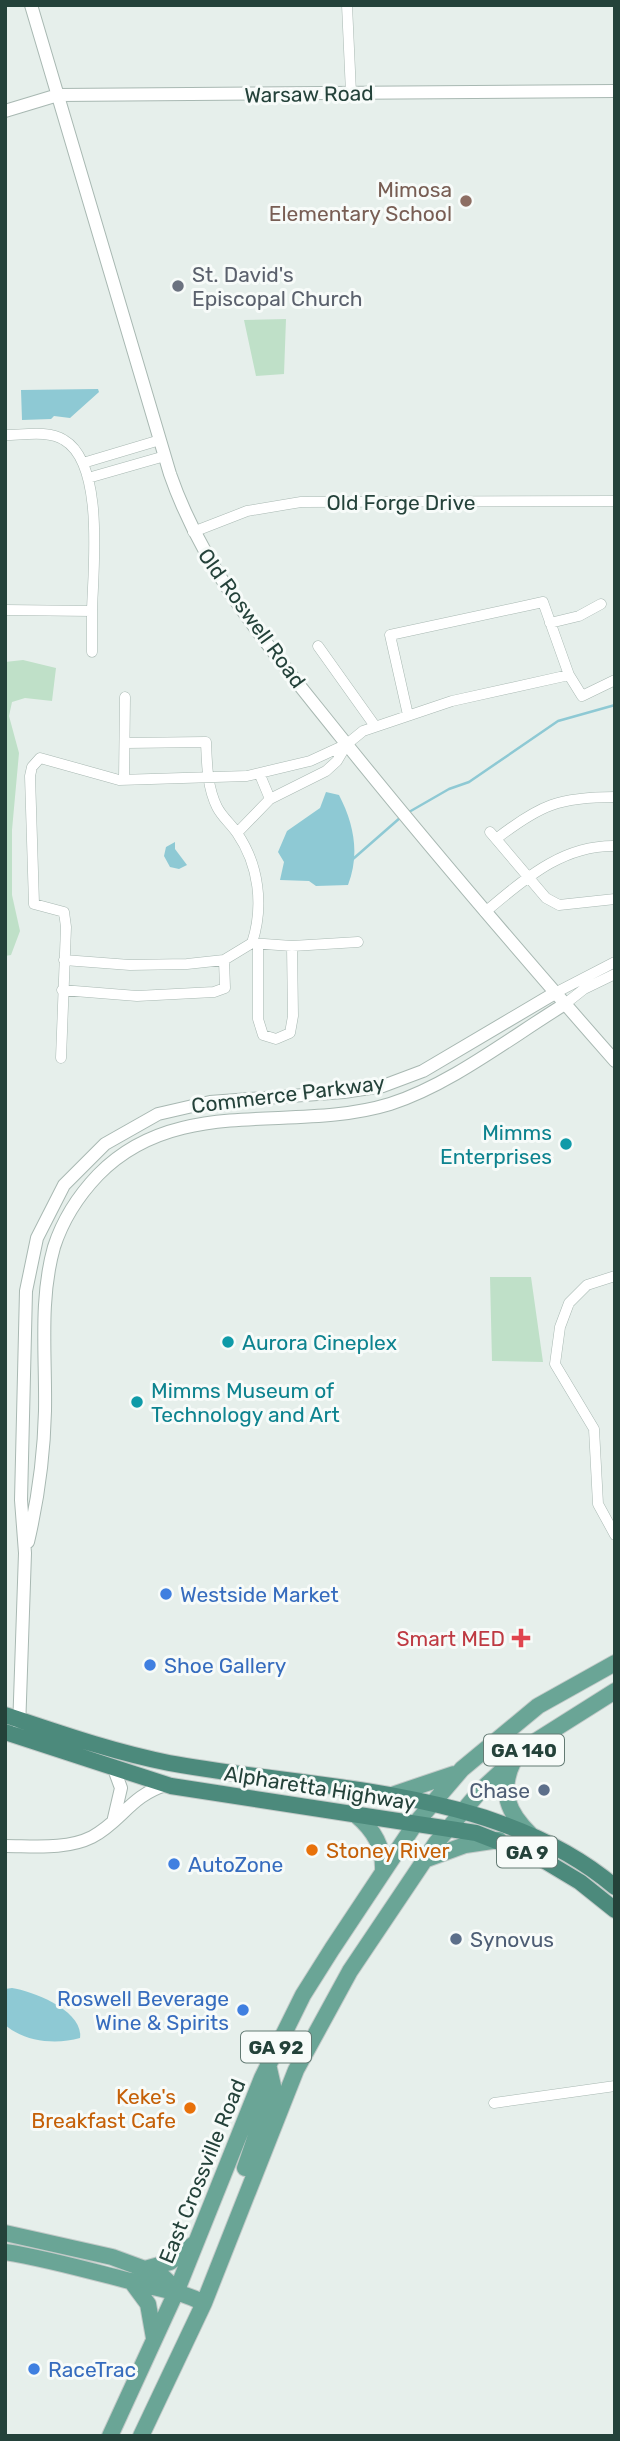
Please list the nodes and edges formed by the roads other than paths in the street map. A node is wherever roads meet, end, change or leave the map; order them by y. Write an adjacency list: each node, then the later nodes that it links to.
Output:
1 (32, 5): 5 (street, Old Roswell Road)
2 (346, 5): 4 (street)
3 (615, 91): 4 (street, Warsaw Road)
4 (351, 93): 5 (street, Warsaw Road)
5 (58, 95): 6 (street, Warsaw Road); 8 (street, Old Roswell Road)
6 (5, 111)
7 (5, 435): 11 (street)
8 (160, 440): 9 (street); 10 (street, Old Roswell Road)
9 (108, 456): 11 (street); 12 (street)
10 (165, 456): 12 (street); 15 (street, Old Roswell Road)
11 (83, 463): 13 (street)
12 (113, 471): 13 (street)
13 (88, 478): 18 (street)
14 (615, 500): 15 (street, Old Forge Drive)
15 (193, 532): 28 (street, Old Roswell Road)
16 (601, 604): 19 (street)
17 (5, 611): 18 (street)
18 (92, 611): 21 (street)
19 (551, 623): 22 (street); 25 (street)
20 (318, 646): 26 (street)
21 (92, 652)
22 (569, 675): 23 (street); 25 (street)
23 (615, 680)
24 (125, 697): 27 (street)
25 (408, 715): 26 (street)
26 (374, 726): 28 (street)
27 (126, 743): 30 (street); 31 (street)
28 (346, 744): 29 (street); 33 (street); 38 (street, Old Roswell Road)
29 (260, 775): 30 (street); 33 (street)
30 (208, 778): 31 (street); 34 (street)
31 (124, 780): 42 (street)
32 (615, 797): 36 (street)
33 (270, 799): 34 (street)
34 (237, 833): 40 (street)
35 (615, 846): 36 (street)
36 (527, 876): 37 (street); 38 (street)
37 (615, 899)
38 (485, 912): 47 (street, Old Roswell Road)
39 (358, 942): 41 (street)
40 (255, 944): 41 (street); 41 (street); 43 (street)
41 (292, 946)
42 (64, 960): 43 (street); 46 (street)
43 (224, 960): 46 (street)
44 (615, 962): 47 (street)
45 (615, 974): 48 (street)
46 (62, 990): 49 (street)
47 (555, 993): 48 (street, Old Roswell Road); 53 (street, Commerce Parkway)
48 (565, 1004): 50 (street, Old Roswell Road); 53 (street, Commerce Parkway)
49 (61, 1058)
50 (615, 1061)
51 (615, 1276): 52 (street)
52 (615, 1535)
53 (25, 1553): 56 (street, Commerce Parkway)
54 (615, 1663): 60 (main road, GA 140)
55 (615, 1691): 58 (main road, GA 140)
56 (13, 1717): 57 (street, Commerce Parkway); 62 (highway, Alpharetta Highway / GA 9)
57 (12, 1735): 59 (highway, Alpharetta Highway / GA 9)
58 (516, 1757): 64 (main road, GA 140); 69 (main road)
59 (114, 1769): 61 (highway, Alpharetta Highway / GA 9); 66 (street)
60 (462, 1769): 62 (main road, GA 140); 63 (main road, GA 92)
61 (166, 1785): 65 (highway, Alpharetta Highway / GA 9); 66 (street)
62 (387, 1797): 63 (highway, Alpharetta Highway / GA 9)
63 (430, 1803): 64 (highway, Alpharetta Highway / GA 9); 67 (main road, GA 92)
64 (462, 1810): 68 (main road, GA 140); 69 (highway, Alpharetta Highway / GA 9)
65 (356, 1815): 67 (highway, Alpharetta Highway / GA 9); 73 (main road)
66 (114, 1818): 71 (street)
67 (415, 1824): 68 (highway, Alpharetta Highway / GA 9); 73 (main road, East Crossville Road / GA 92)
68 (448, 1828): 70 (highway, Alpharetta Highway / GA 9); 72 (main road, GA 92)
69 (530, 1834): 74 (highway, Alpharetta Highway / GA 9)
70 (499, 1840): 72 (main road); 75 (highway, Alpharetta Highway / GA 9)
71 (5, 1846)
72 (424, 1860): 79 (main road, GA 92)
73 (383, 1871): 76 (main road, East Crossville Road / GA 92)
74 (615, 1887)
75 (615, 1910)
76 (268, 2064): 79 (main road); 81 (main road, East Crossville Road / GA 92)
77 (615, 2086): 78 (street)
78 (494, 2103)
79 (242, 2202): 86 (main road, GA 92)
80 (5, 2233): 83 (main road)
81 (196, 2242): 83 (main road); 85 (main road, East Crossville Road / GA 92)
82 (5, 2252): 84 (main road)
83 (145, 2269): 85 (main road)
84 (131, 2281): 85 (main road); 87 (main road)
85 (177, 2290): 86 (main road); 87 (main road, East Crossville Road / GA 92)
86 (204, 2303): 89 (main road, GA 92)
87 (154, 2340): 88 (main road, East Crossville Road / GA 92)
88 (110, 2436)
89 (141, 2436)

